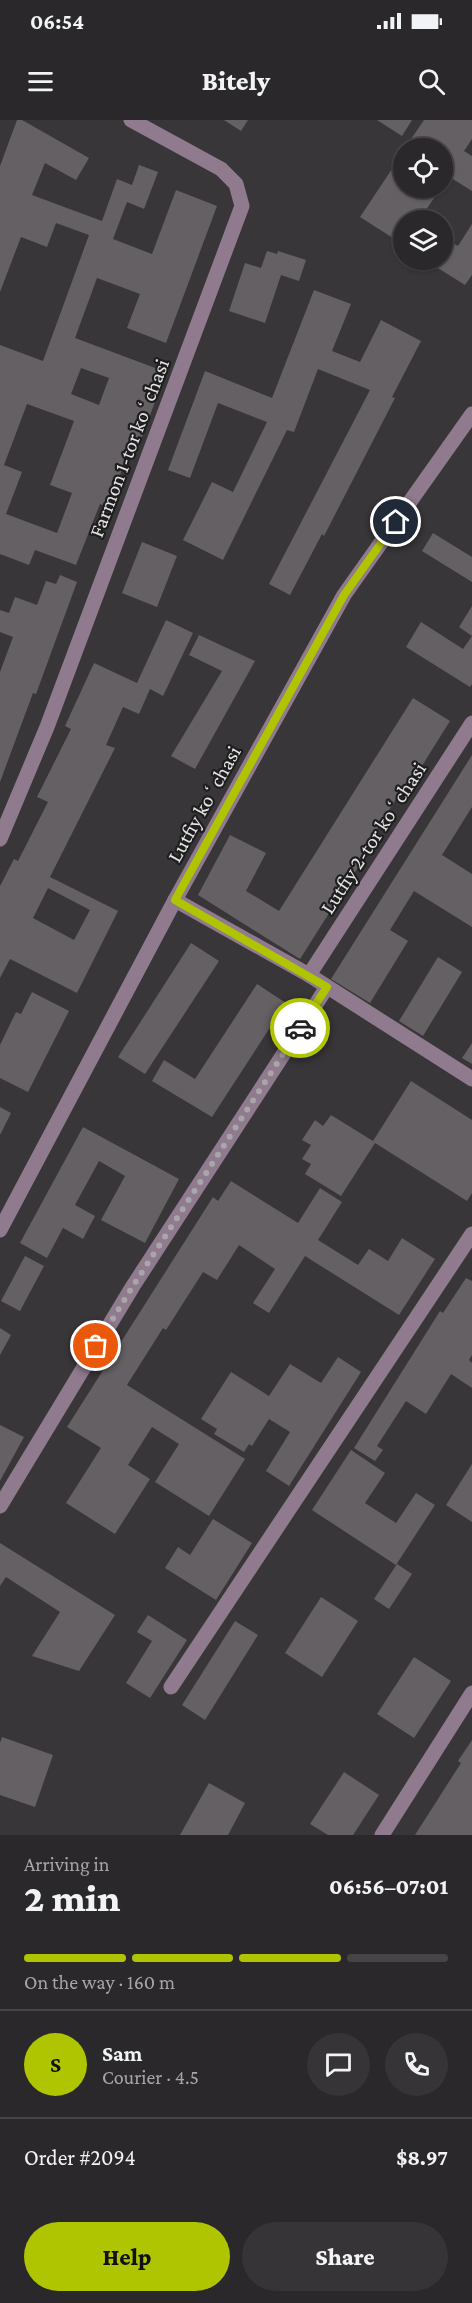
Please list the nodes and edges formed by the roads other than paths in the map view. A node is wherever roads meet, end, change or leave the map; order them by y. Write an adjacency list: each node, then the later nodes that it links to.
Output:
1 (132, 120): 4 (street, Farmon 1-tor koʻchasi)
2 (472, 414): 5 (street, Lutfiy koʻchasi)
3 (472, 723): 6 (street, Lutfiy 2-tor koʻchasi)
4 (0, 839)
5 (175, 900): 6 (street); 9 (street, Lutfiy koʻchasi)
6 (309, 975): 7 (street)
7 (327, 987): 8 (street); 11 (street)
8 (472, 1079)
9 (0, 1230)
10 (472, 1234): 12 (street)
11 (0, 1506)
12 (171, 1687)
13 (472, 1693): 14 (street)
14 (382, 1835)

